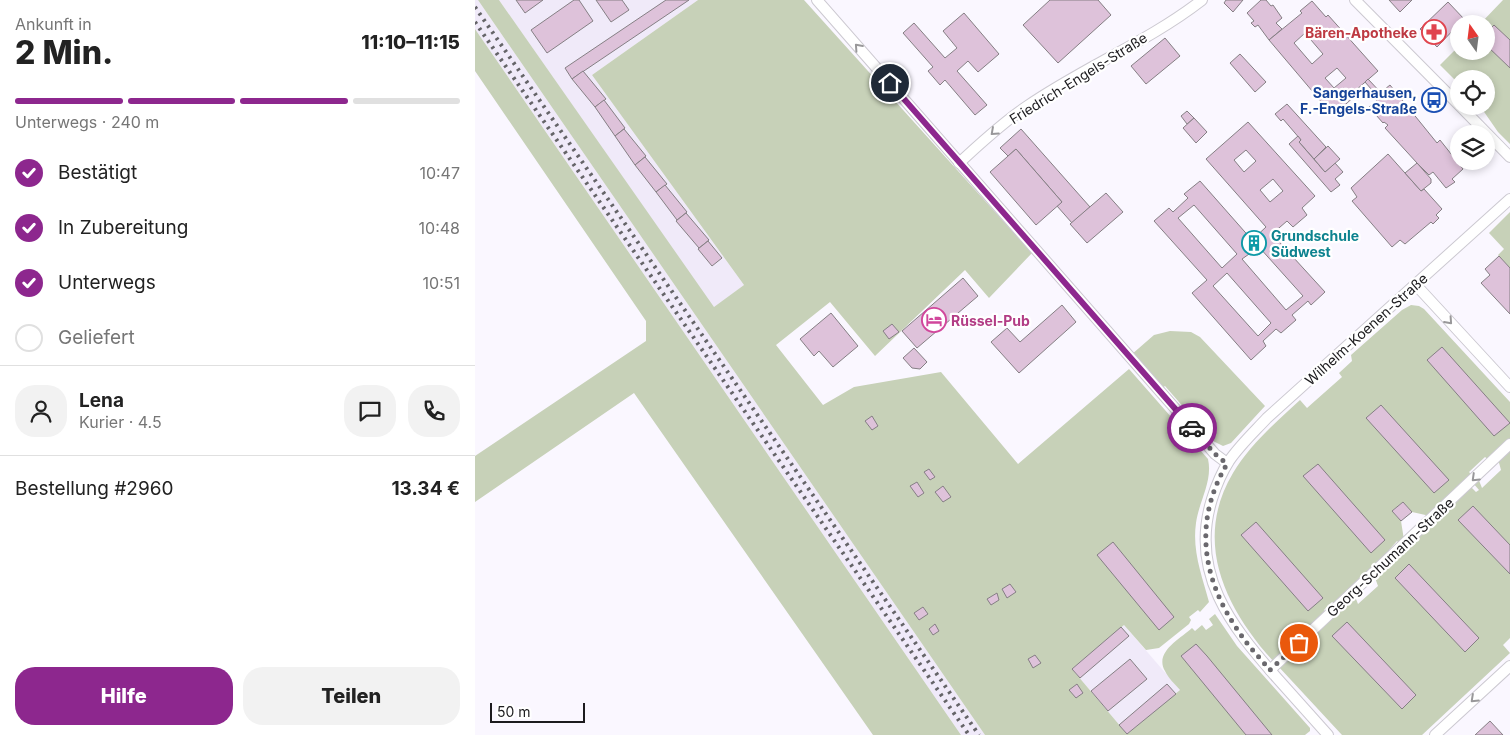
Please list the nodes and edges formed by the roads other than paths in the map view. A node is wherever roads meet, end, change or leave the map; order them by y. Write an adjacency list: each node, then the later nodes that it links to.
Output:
1 (817, 0): 7 (street, one-way to 1)
2 (1355, 0): 4 (street)
3 (1200, 2): 7 (street, Friedrich-Engels-Straße, one-way to 7)
4 (1450, 97)
5 (1468, 115): 6 (street)
6 (1510, 157)
7 (959, 163): 12 (street)
8 (1510, 199): 9 (street, Wilhelm-Koenen-Straße)
9 (1416, 285): 10 (street, one-way to 10); 12 (street, Wilhelm-Koenen-Straße)
10 (1510, 387)
11 (1510, 444): 14 (street, Georg-Schumann-Straße, one-way to 14)
12 (1227, 464): 14 (street, Wilhelm-Koenen-Straße)
13 (1510, 666): 16 (street, one-way to 16)
14 (1270, 670): 15 (street, Wilhelm-Koenen-Straße)
15 (1328, 735)
16 (1435, 735)

